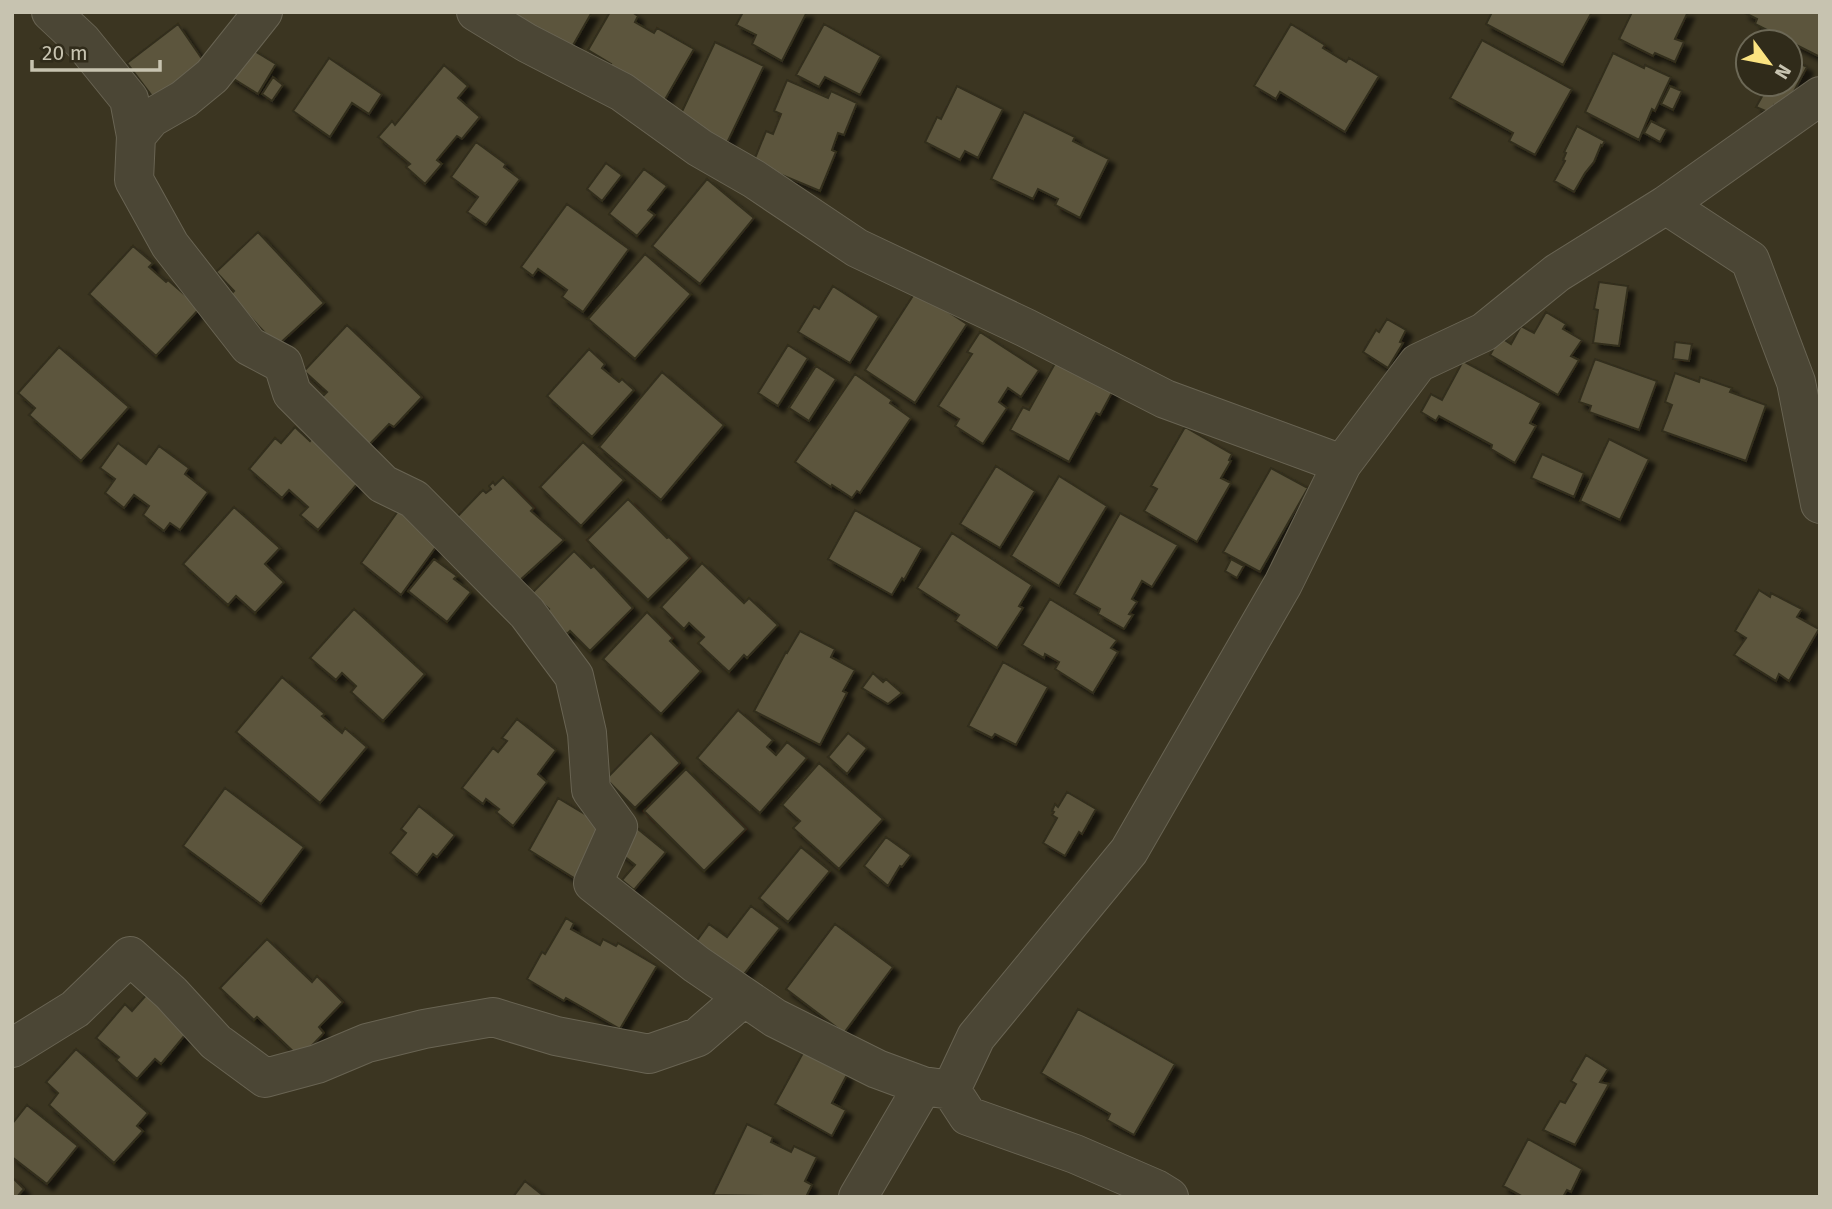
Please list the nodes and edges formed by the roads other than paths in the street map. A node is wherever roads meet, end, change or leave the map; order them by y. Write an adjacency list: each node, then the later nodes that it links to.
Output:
1 (51, 12): 5 (street)
2 (263, 12): 5 (street)
3 (476, 12): 7 (street)
4 (1820, 96): 6 (street)
5 (136, 136): 9 (street)
6 (1666, 205): 7 (street); 8 (street)
7 (1342, 464): 11 (street)
8 (1820, 503)
9 (744, 997): 10 (street); 11 (street)
10 (12, 1048)
11 (937, 1088): 12 (street); 13 (street)
12 (858, 1197)
13 (1169, 1197)

